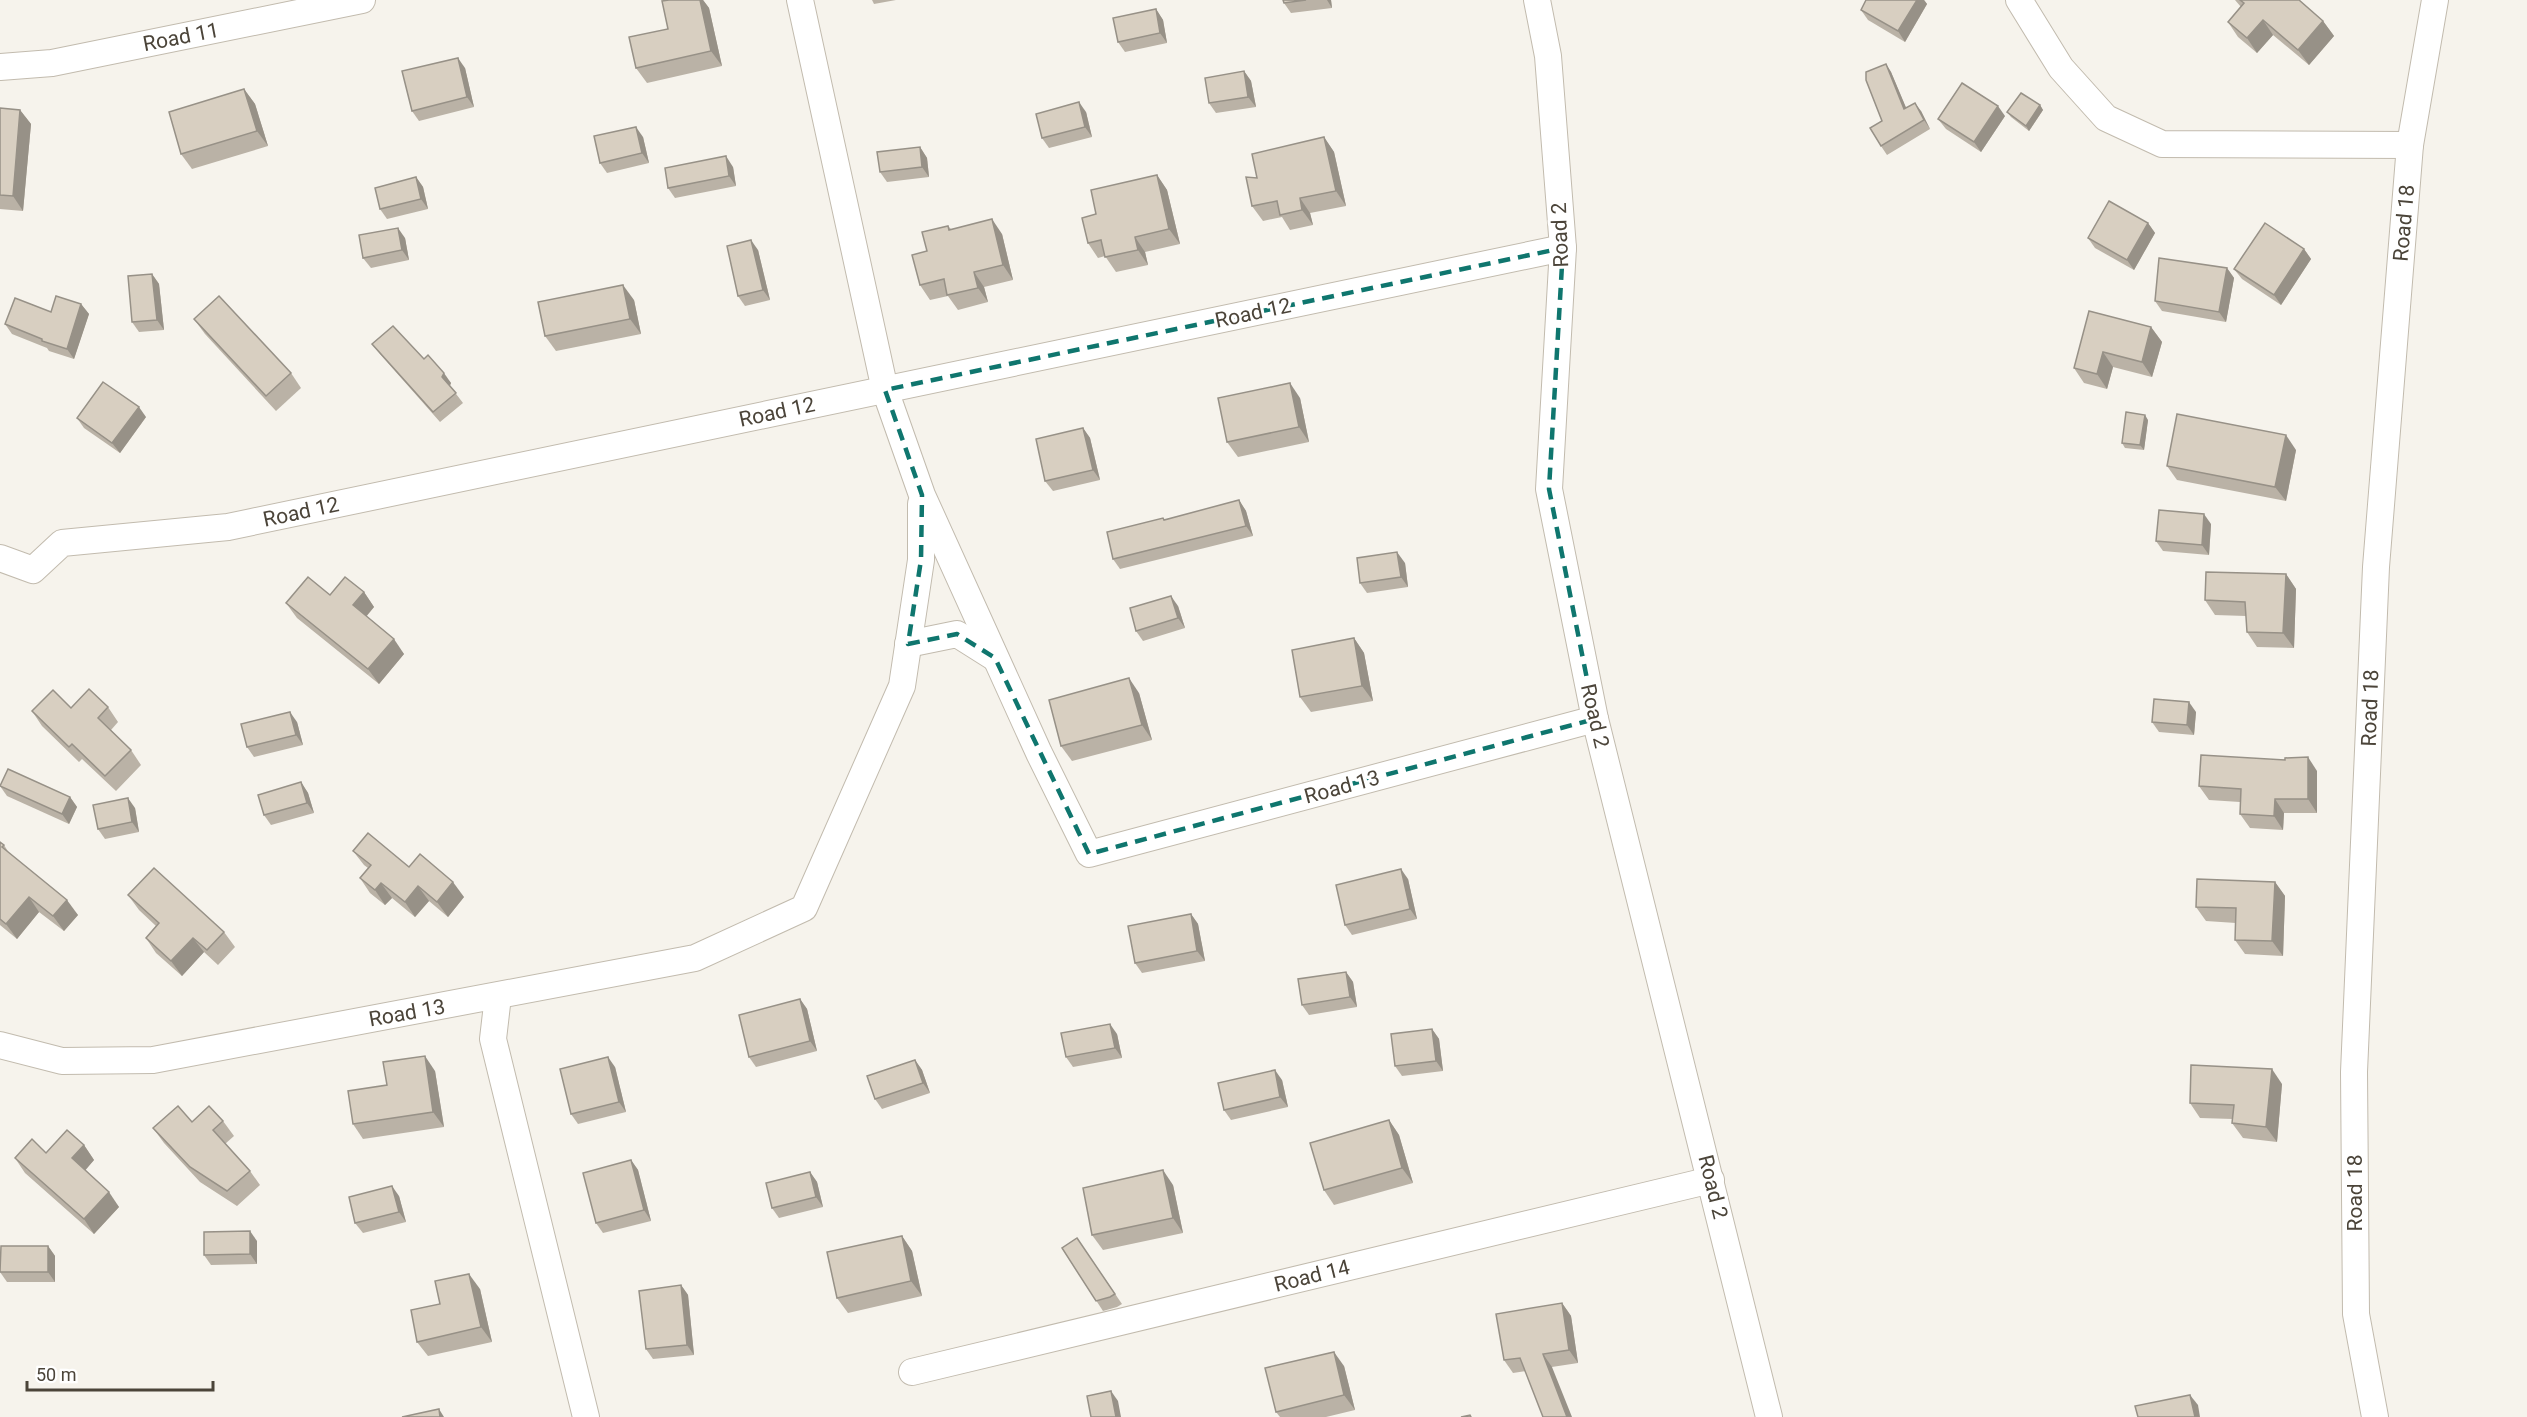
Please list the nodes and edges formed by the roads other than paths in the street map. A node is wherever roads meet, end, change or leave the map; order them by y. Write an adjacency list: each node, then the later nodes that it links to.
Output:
1 (362, 0): 6 (street, Road 11)
2 (801, 0): 9 (street)
3 (1537, 0): 8 (street, Road 2)
4 (2019, 0): 7 (street)
5 (2435, 0): 7 (street, Road 18)
6 (0, 67)
7 (2410, 145): 21 (street, Road 18)
8 (1563, 248): 9 (street, Road 12); 14 (street, Road 2)
9 (885, 390): 10 (street); 11 (street, Road 12)
10 (922, 495): 12 (street); 13 (street)
11 (0, 558)
12 (908, 644): 13 (street); 15 (street, Road 13)
13 (995, 658): 14 (street, Road 13)
14 (1595, 719): 17 (street, Road 2)
15 (498, 996): 16 (street, Road 13); 19 (street)
16 (0, 1045)
17 (1711, 1180): 18 (street, Road 14); 20 (street, Road 2)
18 (912, 1372)
19 (586, 1417)
20 (1769, 1417)
21 (2375, 1417)

